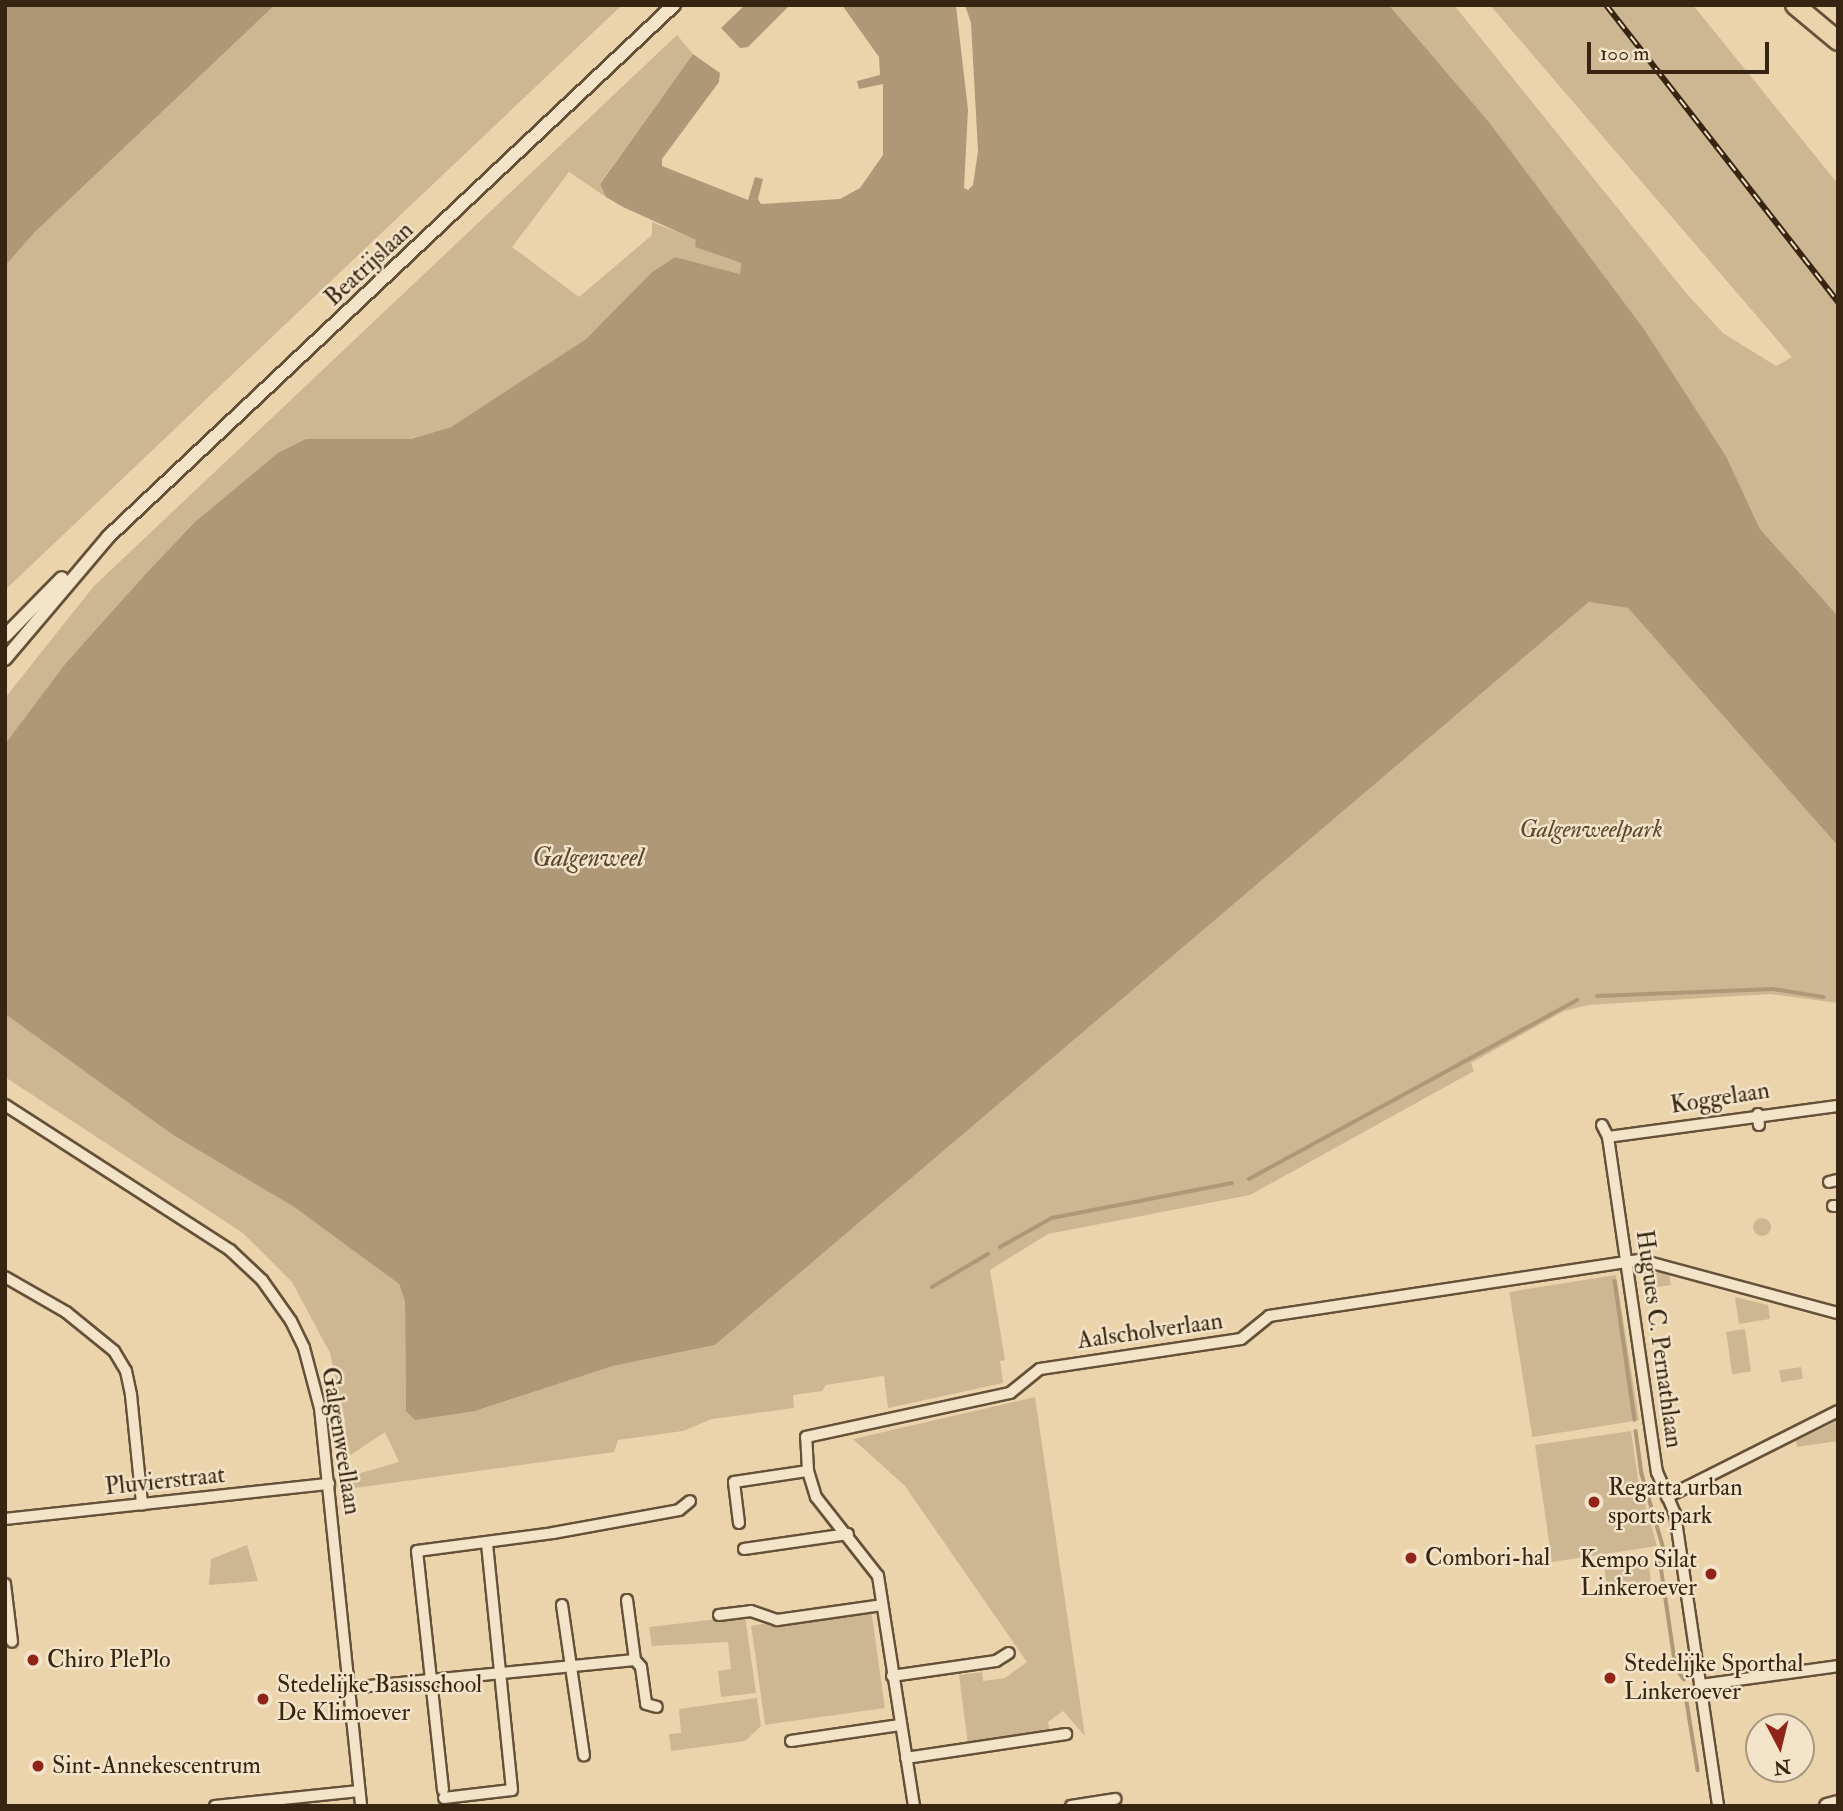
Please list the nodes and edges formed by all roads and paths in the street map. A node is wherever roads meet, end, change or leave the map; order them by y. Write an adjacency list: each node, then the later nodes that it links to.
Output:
1 (674, 5): 4 (street, Beatrijslaan)
2 (1795, 5): 3 (highway)
3 (1838, 41)
4 (92, 553): 5 (street, Beatrijslaan); 6 (street, Beatrijslaan)
5 (5, 636)
6 (5, 659)
7 (5, 1105): 18 (street, Galgenweellaan)
8 (1838, 1106): 10 (street, Koggelaan)
9 (1602, 1125): 10 (street, Hugues C. Pernathlaan)
10 (1608, 1136): 11 (street, Hugues C. Pernathlaan)
11 (1626, 1263): 15 (street, Aalscholverlaan); 17 (street, Aalscholverlaan); 19 (street, Hugues C. Pernathlaan)
12 (5, 1277): 13 (street)
13 (20, 1286): 14 (street); 21 (street)
14 (5, 1290)
15 (1838, 1313)
16 (1838, 1411): 19 (street)
17 (808, 1471): 23 (street); 24 (street)
18 (329, 1484): 21 (street, Pluvierstraat); 41 (street, Galgenweellaan)
19 (1667, 1497): 40 (street, Hugues C. Pernathlaan)
20 (690, 1501): 25 (street)
21 (142, 1504): 22 (street, Pluvierstraat)
22 (5, 1519)
23 (739, 1523)
24 (848, 1534): 26 (street); 30 (street)
25 (487, 1543): 37 (street); 39 (street)
26 (744, 1549)
27 (5, 1584): 32 (street)
28 (627, 1600): 34 (street)
29 (562, 1605): 36 (street)
30 (882, 1605): 31 (street); 38 (street)
31 (719, 1615)
32 (12, 1642)
33 (1009, 1653): 38 (street)
34 (635, 1660): 36 (street); 42 (street)
35 (1838, 1666): 40 (street)
36 (572, 1667): 37 (street); 46 (street)
37 (500, 1673): 39 (street); 39 (street)
38 (892, 1676): 43 (street)
39 (432, 1679): 41 (street)
40 (1700, 1685): 55 (street, Hugues C. Pernathlaan)
41 (349, 1688): 48 (street, Galgenweellaan)
42 (657, 1707)
43 (900, 1725): 45 (street); 47 (street)
44 (1066, 1734): 47 (street)
45 (791, 1741)
46 (584, 1755)
47 (906, 1758): 53 (street)
48 (359, 1791): 51 (street); 52 (street, Galgenweellaan)
49 (1115, 1799): 54 (street)
50 (1838, 1803): 56 (main road)
51 (215, 1806)
52 (361, 1806)
53 (914, 1806)
54 (1071, 1806)
55 (1718, 1806)
56 (1827, 1806)

